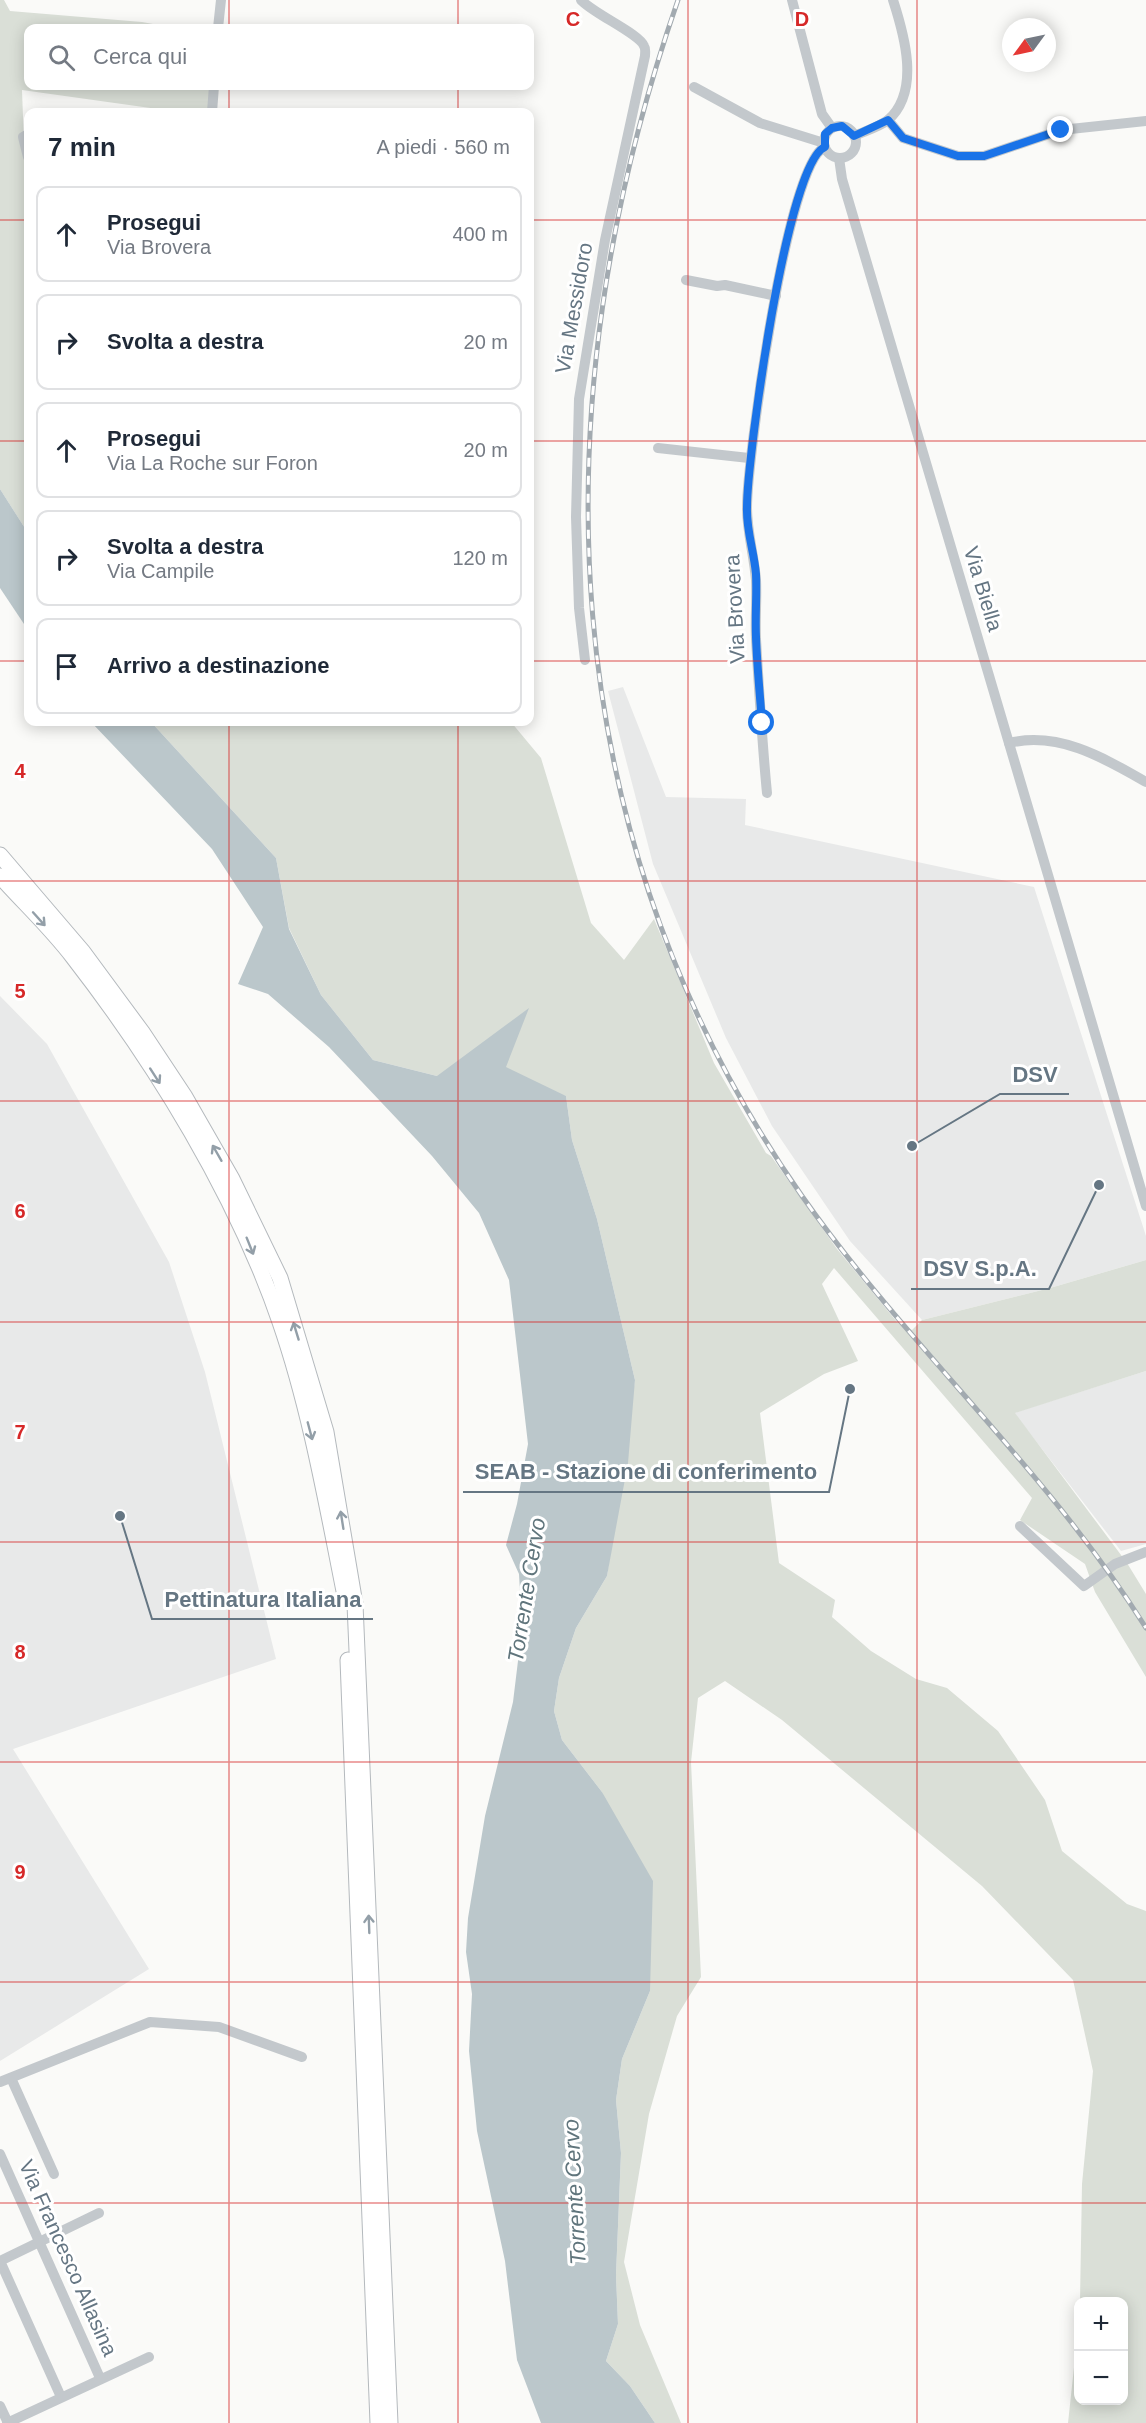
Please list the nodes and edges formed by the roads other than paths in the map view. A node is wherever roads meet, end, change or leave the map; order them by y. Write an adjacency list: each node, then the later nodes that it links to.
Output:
1 (221, 0): 5 (street)
2 (581, 0): 19 (street, Via Messidoro)
3 (792, 0): 11 (street)
4 (893, 0): 9 (street)
5 (218, 24)
6 (694, 87): 13 (street)
7 (214, 90): 8 (street)
8 (212, 108)
9 (888, 120): 10 (street); 12 (street)
10 (1146, 121)
11 (832, 128): 12 (street); 13 (street)
12 (854, 136): 14 (street)
13 (824, 145): 14 (street); 16 (street, Via Brovera)
14 (839, 158): 20 (street, Via Biella)
15 (686, 280): 16 (street)
16 (776, 296): 18 (street, Via Brovera)
17 (658, 448): 18 (street)
18 (749, 458): 22 (street, Via Brovera)
19 (585, 660)
20 (1009, 743): 21 (street); 25 (street, Via Biella)
21 (1146, 782)
22 (767, 793)
23 (0, 855): 42 (highway, one-way to 23)
24 (0, 876): 41 (highway, one-way to 41)
25 (1146, 1206)
26 (1020, 1526): 27 (street)
27 (1146, 1552)
28 (302, 2057): 29 (street)
29 (11, 2078): 30 (street); 32 (street)
30 (0, 2082)
31 (0, 2154): 34 (street, Via Francesco Allasina)
32 (54, 2174)
33 (99, 2213): 34 (street)
34 (39, 2241): 35 (street); 37 (street, Via Francesco Allasina)
35 (0, 2261): 38 (street)
36 (149, 2357): 37 (street)
37 (100, 2379): 38 (street)
38 (61, 2397): 40 (street)
39 (0, 2406): 40 (street)
40 (7, 2423)
41 (378, 2423)
42 (390, 2423)

